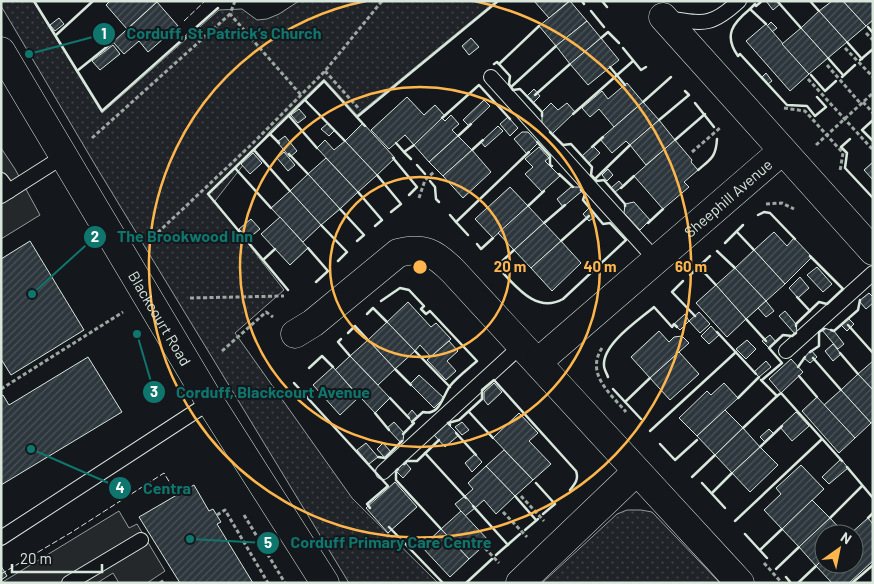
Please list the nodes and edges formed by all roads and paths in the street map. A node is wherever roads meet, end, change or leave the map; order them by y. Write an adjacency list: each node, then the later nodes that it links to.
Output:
1 (235, 1): 4 (path)
2 (382, 1): 11 (path)
3 (740, 1): 5 (lane)
4 (230, 14): 16 (path); 24 (path)
5 (663, 18): 28 (street, Sheephill Avenue)
6 (866, 33): 7 (path)
7 (873, 40)
8 (845, 48): 12 (path)
9 (1, 51): 27 (street, Blackcourt Road)
10 (827, 65): 17 (path)
11 (325, 72): 16 (path); 19 (path)
12 (873, 77)
13 (491, 78): 37 (lane)
14 (808, 79): 21 (path)
15 (873, 93): 17 (path)
16 (301, 96): 35 (path)
17 (862, 103): 20 (path); 21 (path)
18 (782, 108): 23 (path)
19 (360, 110)
20 (873, 113)
21 (844, 119): 23 (path); 25 (path)
22 (721, 127): 26 (path)
23 (827, 135): 28 (path); 30 (path)
24 (92, 138)
25 (873, 150)
26 (692, 152)
27 (64, 156): 31 (lane); 48 (street, Blackcourt Road)
28 (789, 158): 36 (street, Sheephill Avenue); 37 (street, Sheephill Avenue)
29 (434, 172): 32 (path)
30 (840, 174)
31 (4, 189)
32 (419, 198)
33 (760, 207): 34 (path)
34 (800, 212)
35 (153, 237)
36 (873, 251)
37 (656, 260): 46 (street, Sheephill Avenue)
38 (873, 273): 45 (lane)
39 (284, 296): 40 (path)
40 (190, 298)
41 (123, 312): 47 (path)
42 (295, 334): 44 (path); 46 (street)
43 (604, 345): 49 (path)
44 (222, 351)
45 (786, 351)
46 (530, 353): 50 (lane); 51 (street)
47 (1, 389)
48 (210, 402): 57 (lane); 64 (street, Blackcourt Road)
49 (632, 418)
50 (382, 472)
51 (636, 472): 65 (street); 66 (street)
52 (521, 496): 55 (path)
53 (503, 512): 56 (path)
54 (217, 515): 63 (path)
55 (545, 521)
56 (527, 537)
57 (1, 538)
58 (141, 540): 62 (lane)
59 (485, 548): 61 (path)
60 (761, 560): 67 (path)
61 (499, 563)
62 (69, 583)
63 (268, 583)
64 (325, 583)
65 (520, 583)
66 (740, 583)
67 (782, 583)

